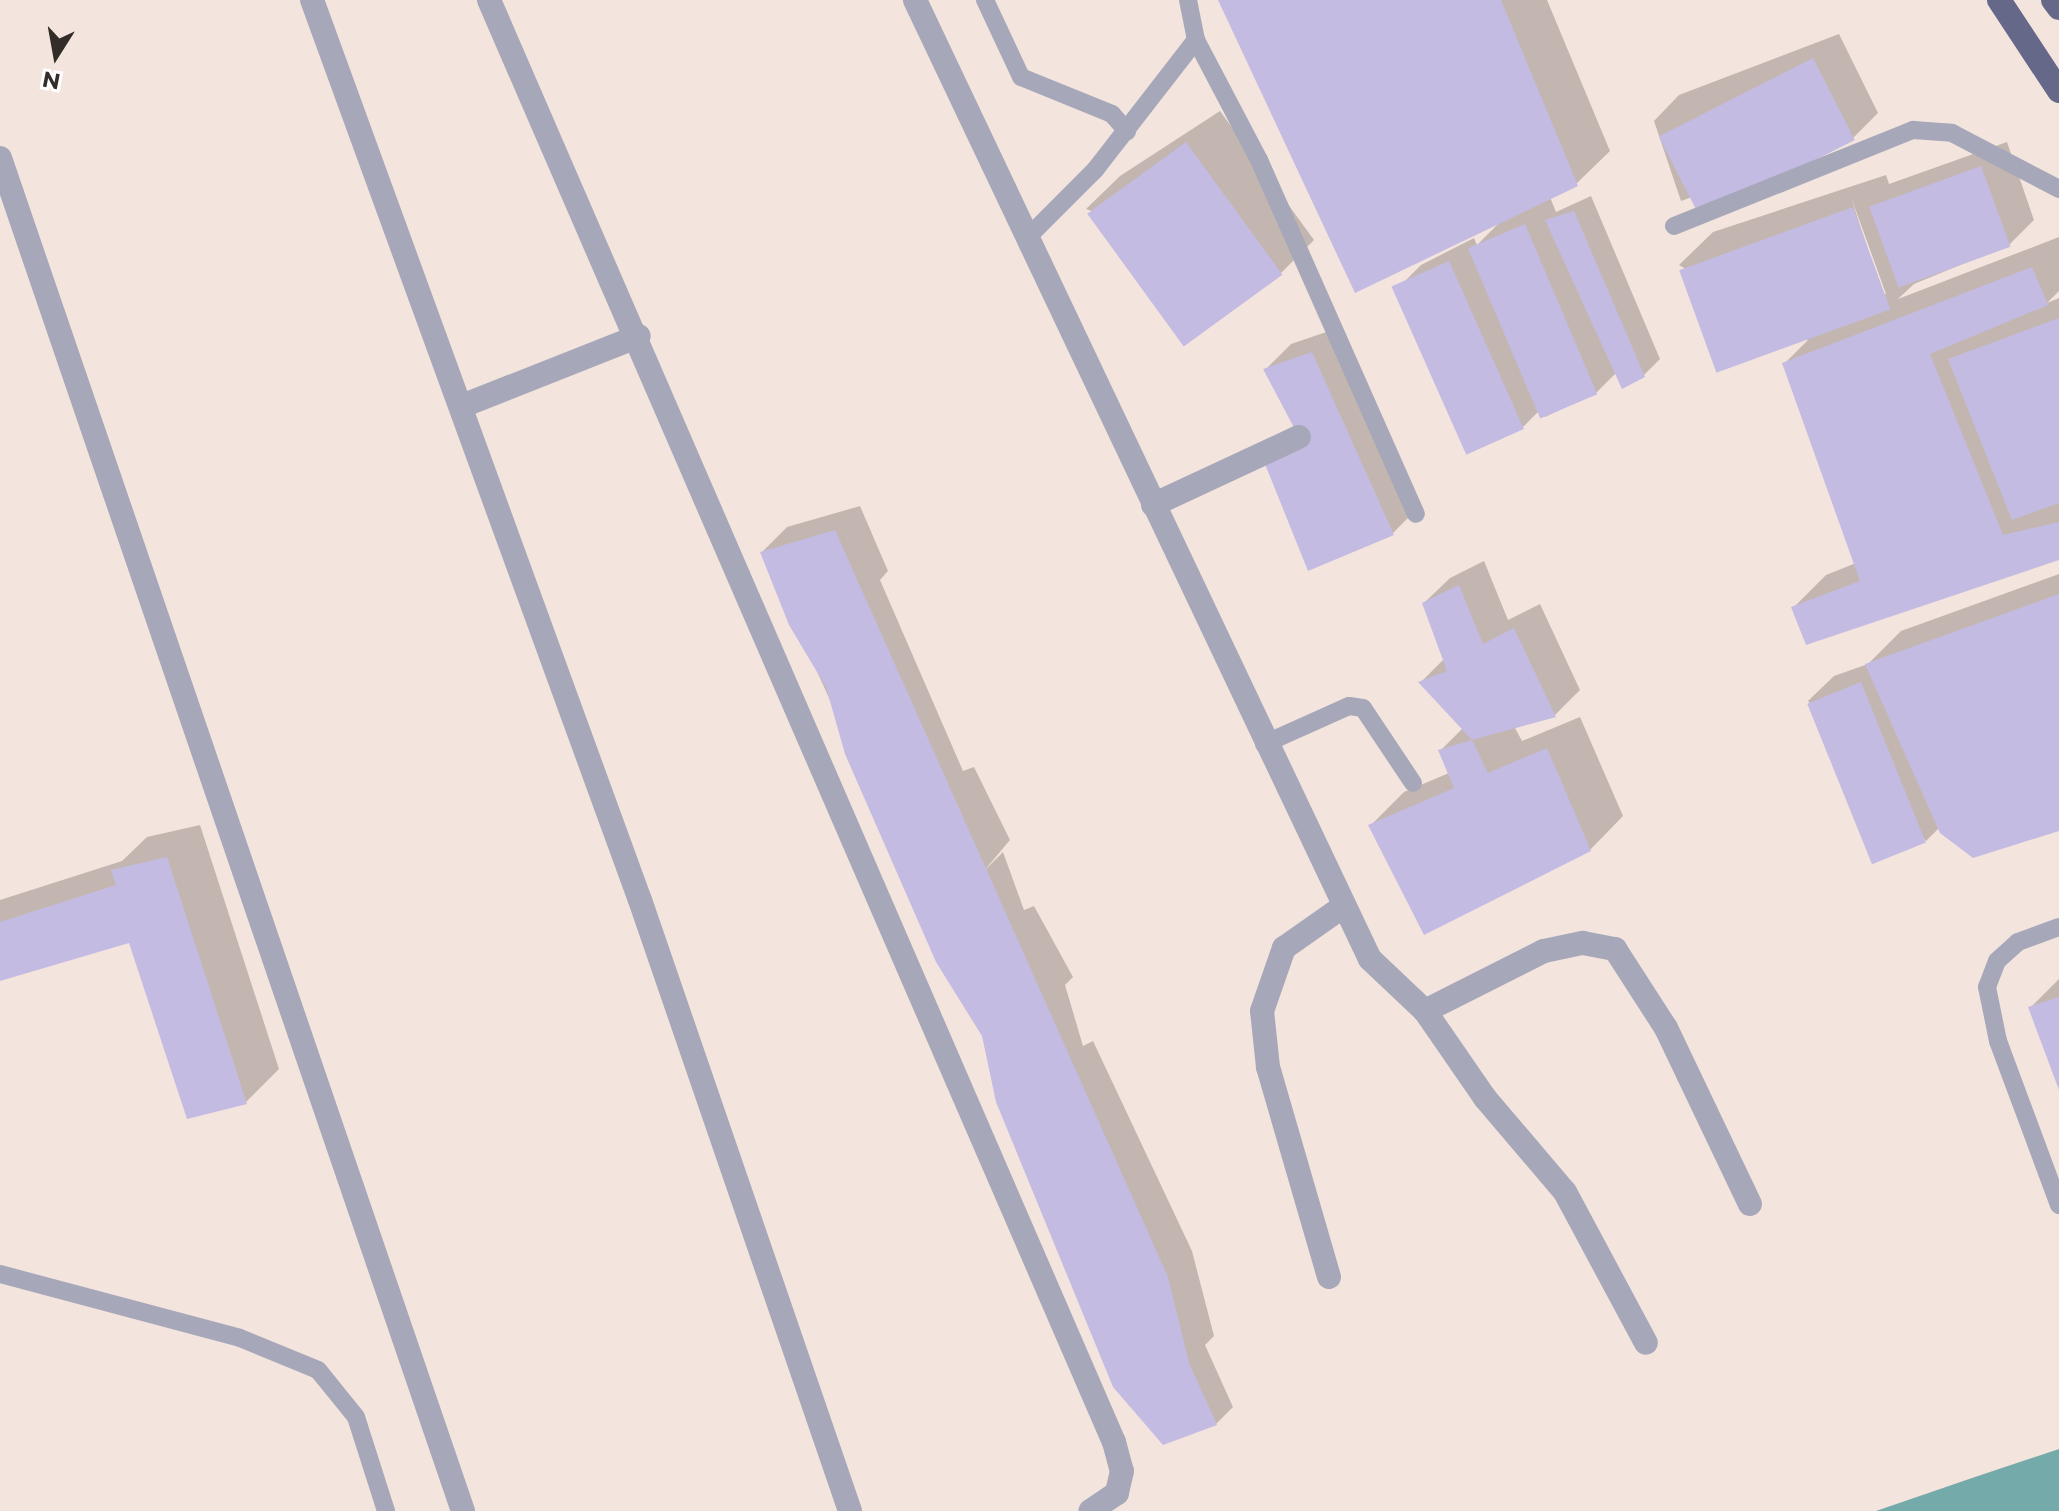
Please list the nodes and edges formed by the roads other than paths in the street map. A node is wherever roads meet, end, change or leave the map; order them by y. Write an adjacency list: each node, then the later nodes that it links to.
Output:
1 (312, 0): 18 (street)
2 (489, 0): 17 (street)
3 (915, 0): 16 (street)
4 (985, 0): 11 (lane)
5 (1188, 0): 9 (lane)
6 (1999, 0): 10 (highway)
7 (2053, 0): 8 (highway)
8 (2059, 8)
9 (1196, 40): 11 (lane); 21 (lane)
10 (2057, 82)
11 (1127, 131): 16 (lane)
12 (0, 158): 14 (street)
13 (2059, 189): 15 (lane)
14 (10, 220): 33 (street)
15 (1674, 226)
16 (1026, 239): 20 (street)
17 (639, 336): 18 (street); 35 (street)
18 (462, 406): 34 (street)
19 (1299, 437): 20 (street)
20 (1153, 505): 22 (street)
21 (1416, 514)
22 (1264, 744): 23 (lane); 24 (street)
23 (1413, 783)
24 (1341, 908): 26 (street); 30 (street)
25 (2059, 927): 28 (lane)
26 (1425, 1011): 27 (street); 31 (street)
27 (1750, 1204)
28 (2059, 1205)
29 (0, 1274): 32 (lane)
30 (1329, 1277)
31 (1646, 1343)
32 (386, 1511)
33 (463, 1511)
34 (850, 1511)
35 (1090, 1511)

